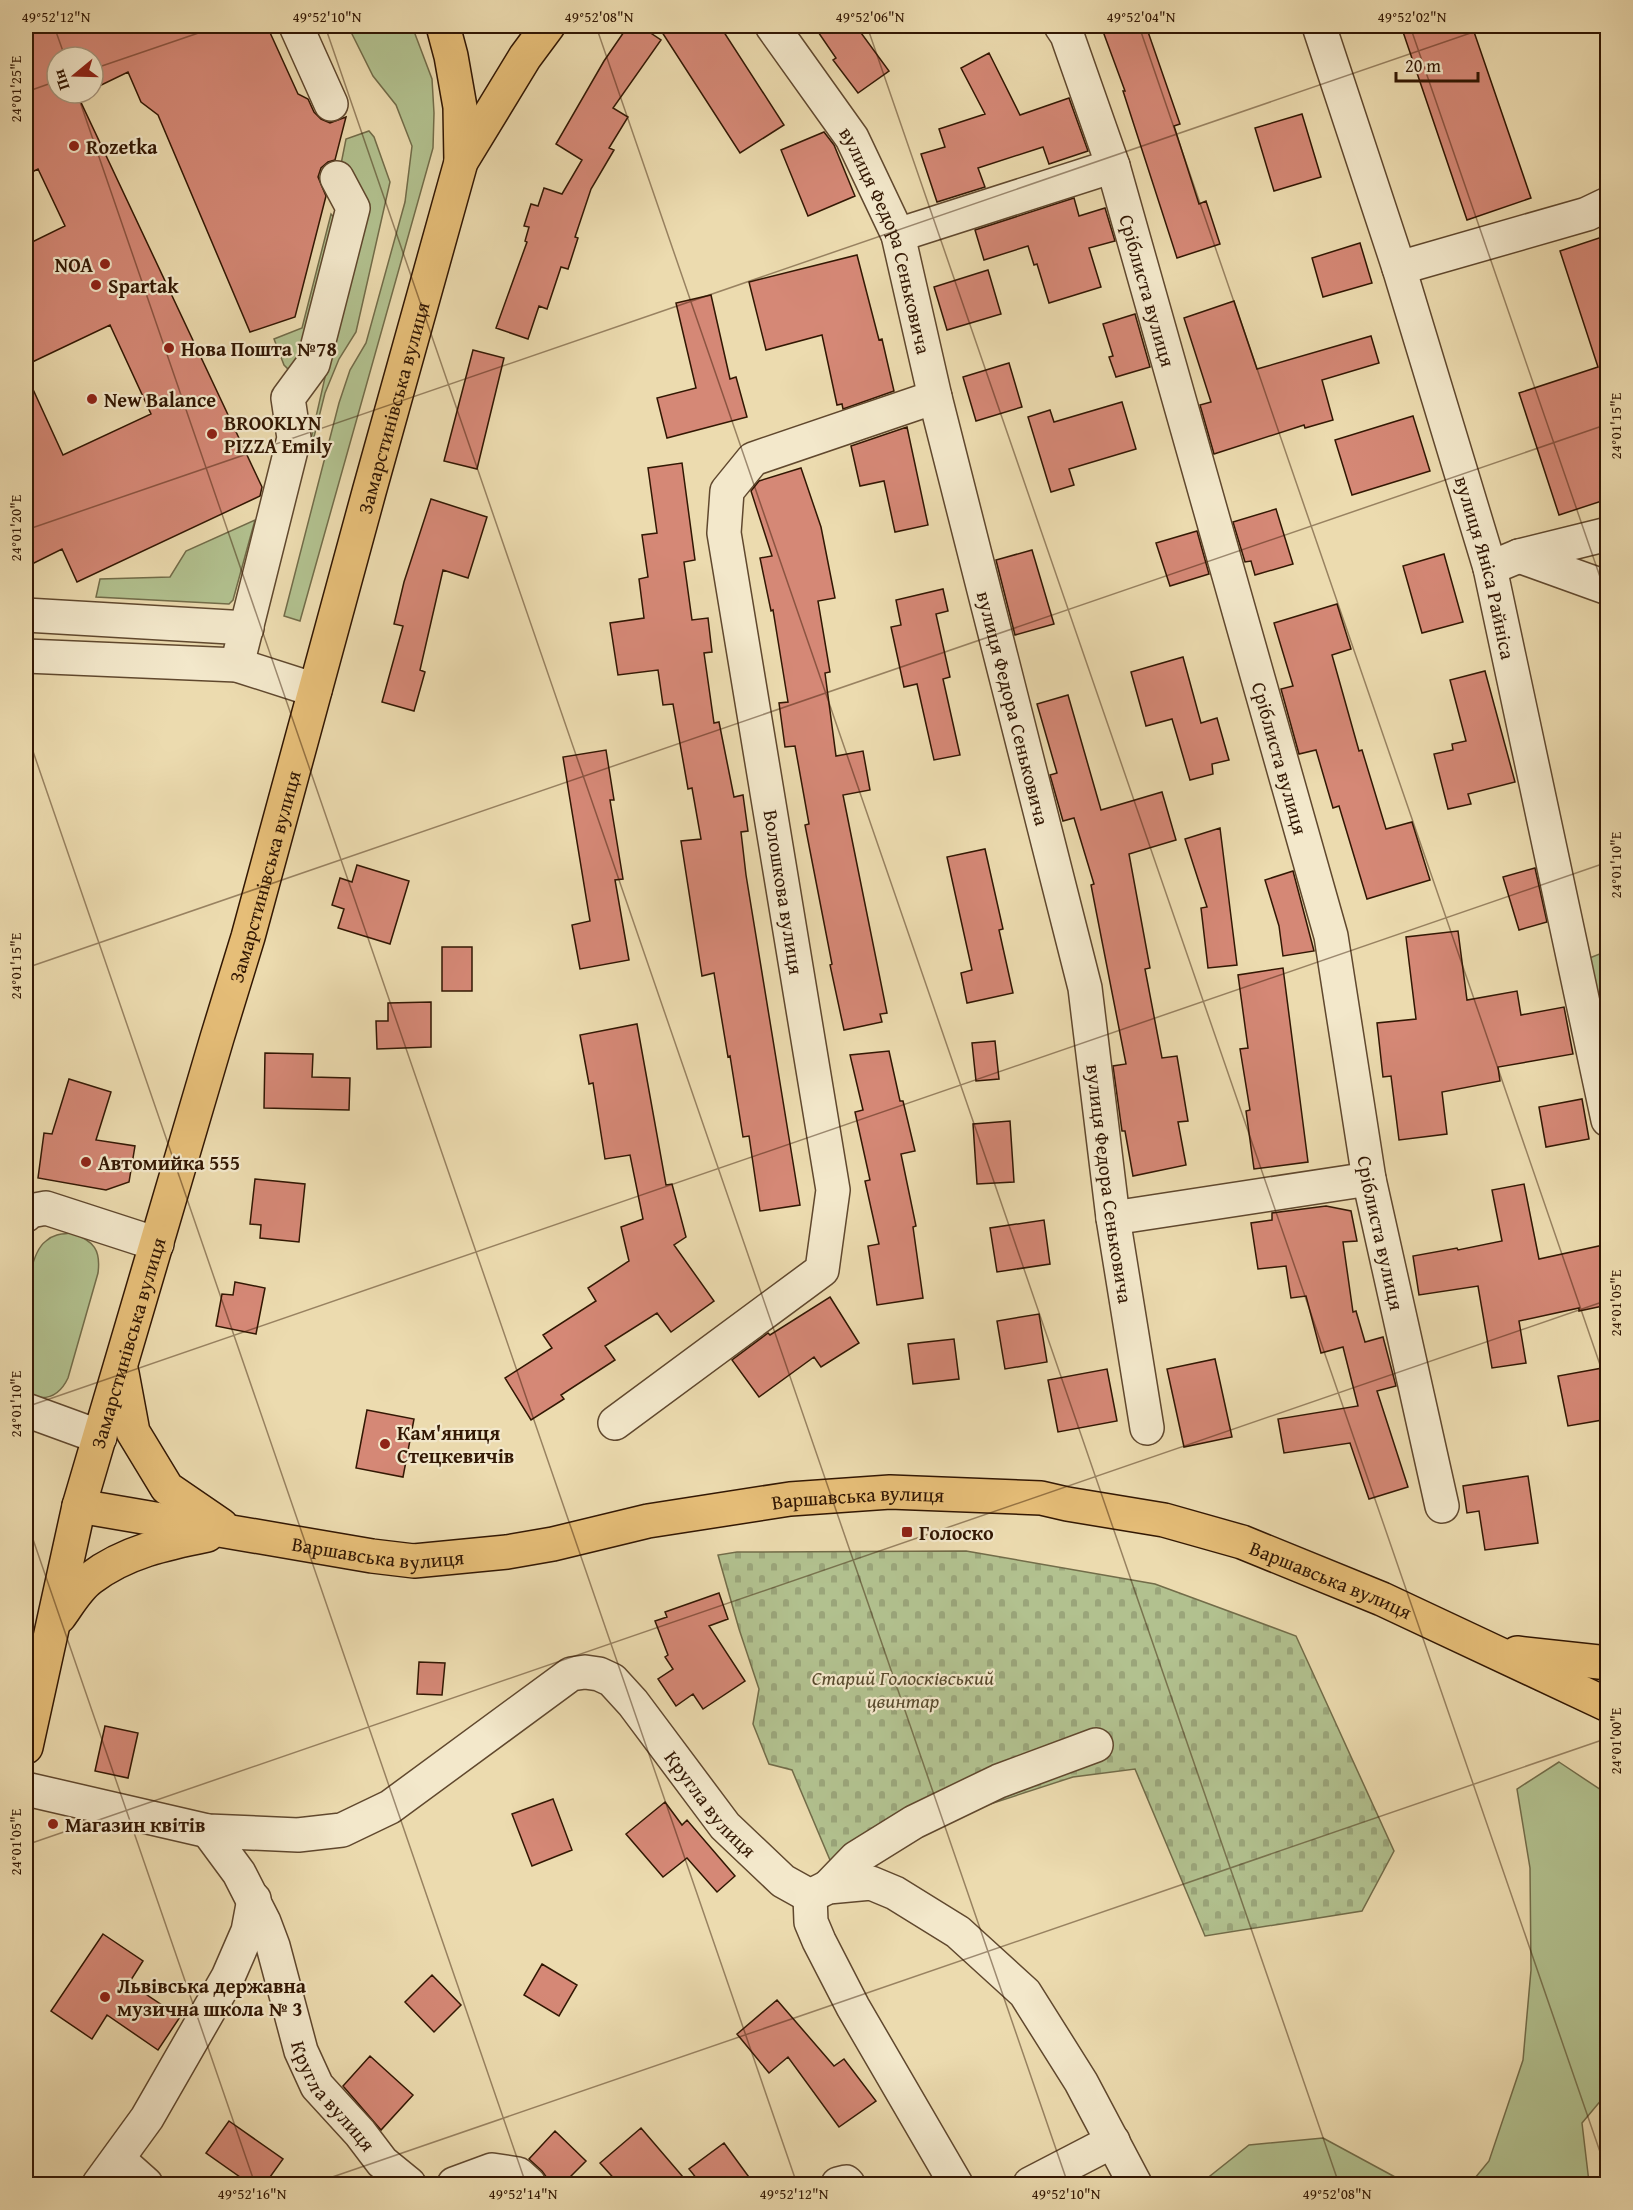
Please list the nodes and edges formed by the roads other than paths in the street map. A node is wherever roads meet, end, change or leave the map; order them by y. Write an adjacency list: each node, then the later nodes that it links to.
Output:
1 (296, 26): 7 (street)
2 (443, 26): 8 (main road)
3 (548, 26): 8 (main road, Замарстинівська вулиця)
4 (772, 26): 12 (street, вулиця Федора Сеньковича)
5 (1061, 26): 9 (street, Сріблиста вулиця)
6 (1319, 26): 13 (street, вулиця Яніса Райніса)
7 (331, 104)
8 (461, 162): 24 (main road, Замарстинівська вулиця)
9 (1113, 166): 12 (street); 26 (street, Сріблиста вулиця)
10 (337, 178): 21 (street)
11 (1608, 204): 13 (street)
12 (898, 235): 14 (street, вулиця Федора Сеньковича)
13 (1399, 268): 17 (street, вулиця Яніса Райніса)
14 (935, 397): 28 (street, вулиця Федора Сеньковича); 32 (street, Волошкова вулиця)
15 (1608, 534): 16 (street)
16 (1519, 556): 17 (street); 18 (street)
17 (1490, 568): 25 (street, вулиця Яніса Райніса)
18 (1608, 588)
19 (26, 593): 20 (street)
20 (38, 615): 21 (street)
21 (247, 628): 23 (street)
22 (26, 656): 23 (street)
23 (237, 665): 24 (street)
24 (315, 690): 29 (main road, Замарстинівська вулиця)
25 (1608, 1120)
26 (1370, 1179): 28 (street); 36 (street, Сріблиста вулиця)
27 (26, 1215): 29 (street)
28 (1113, 1218): 33 (street, вулиця Федора Сеньковича)
29 (157, 1244): 30 (main road, Замарстинівська вулиця)
30 (121, 1367): 34 (main road, Замарстинівська вулиця); 37 (main road)
31 (26, 1410): 34 (street)
32 (615, 1423)
33 (1147, 1428)
34 (100, 1437): 35 (main road, Замарстинівська вулиця)
35 (79, 1506): 37 (main road, Варшавська вулиця); 38 (main road, Замарстинівська вулиця)
36 (1442, 1506)
37 (230, 1531): 38 (main road); 39 (main road, Варшавська вулиця)
38 (54, 1623): 43 (main road, Замарстинівська вулиця)
39 (1491, 1650): 40 (main road); 41 (main road, Варшавська вулиця)
40 (1608, 1663)
41 (1608, 1705)
42 (1096, 1745): 46 (street)
43 (26, 1747)
44 (26, 1789): 45 (street, Кругла вулиця)
45 (208, 1831): 46 (street, Кругла вулиця); 47 (street, Кругла вулиця)
46 (819, 1891): 48 (street); 57 (street)
47 (254, 1899): 49 (street); 52 (street, Кругла вулиця)
48 (1113, 2141): 58 (street); 59 (street)
49 (118, 2158): 50 (street); 51 (street)
50 (99, 2184)
51 (146, 2184)
52 (409, 2184)
53 (454, 2184): 54 (street)
54 (529, 2184)
55 (838, 2184): 56 (street)
56 (848, 2184)
57 (956, 2184)
58 (1030, 2184)
59 (1135, 2184)

